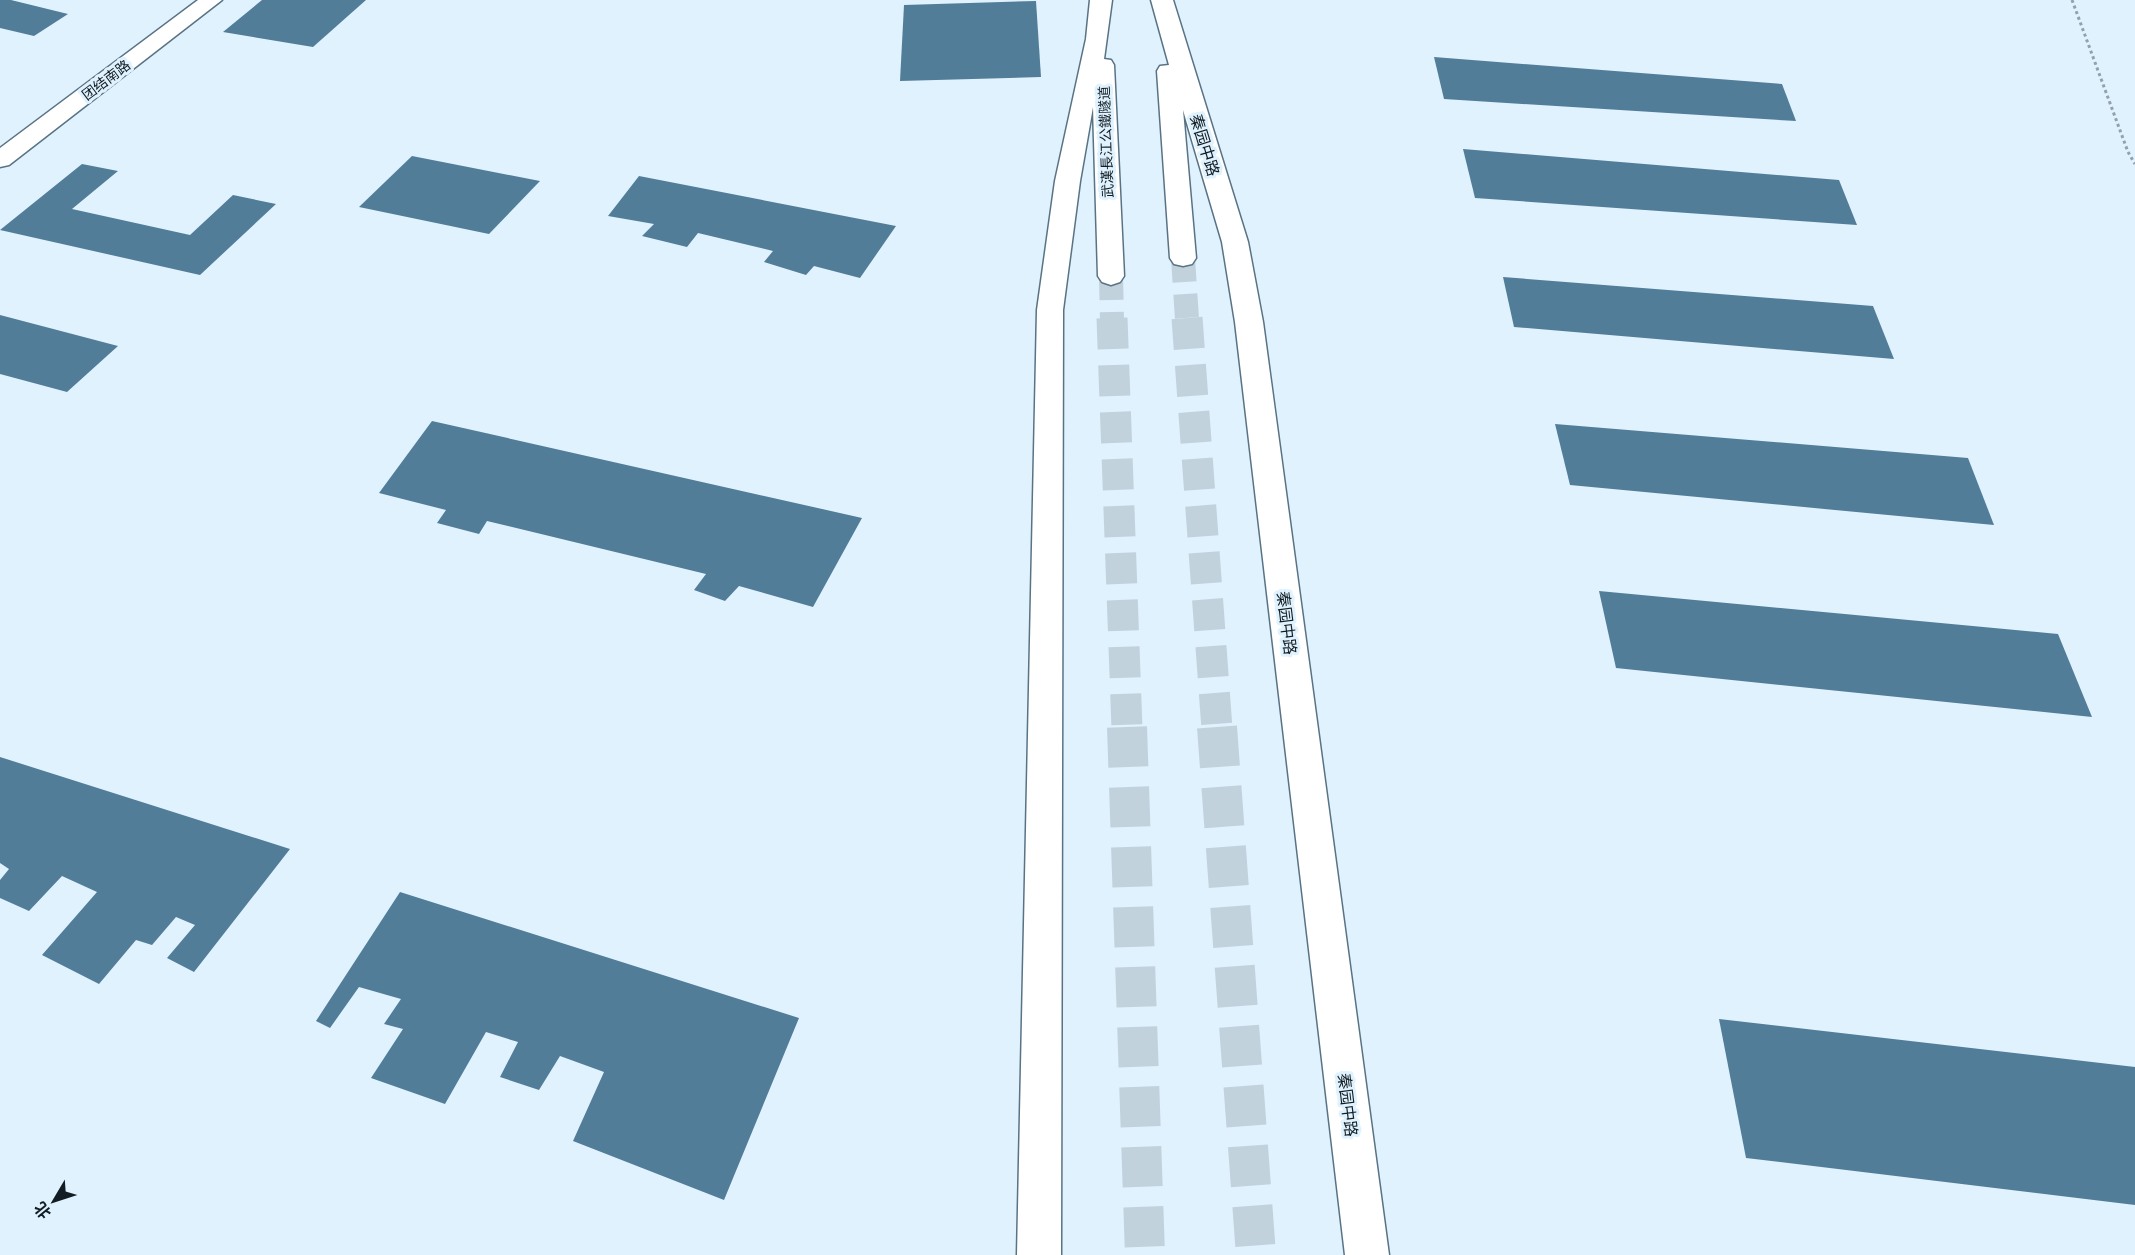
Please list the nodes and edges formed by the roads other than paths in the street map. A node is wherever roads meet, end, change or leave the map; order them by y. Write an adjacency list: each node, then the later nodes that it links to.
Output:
1 (212, 0): 4 (main road, 团结南路)
2 (1162, 4): 5 (main road); 8 (main road, 秦园中路)
3 (1101, 5): 6 (main road, 武漢長江公鐵隧道); 7 (main road)
4 (0, 160)
5 (1183, 258)
6 (1111, 276)
7 (1039, 1255)
8 (1367, 1255)

